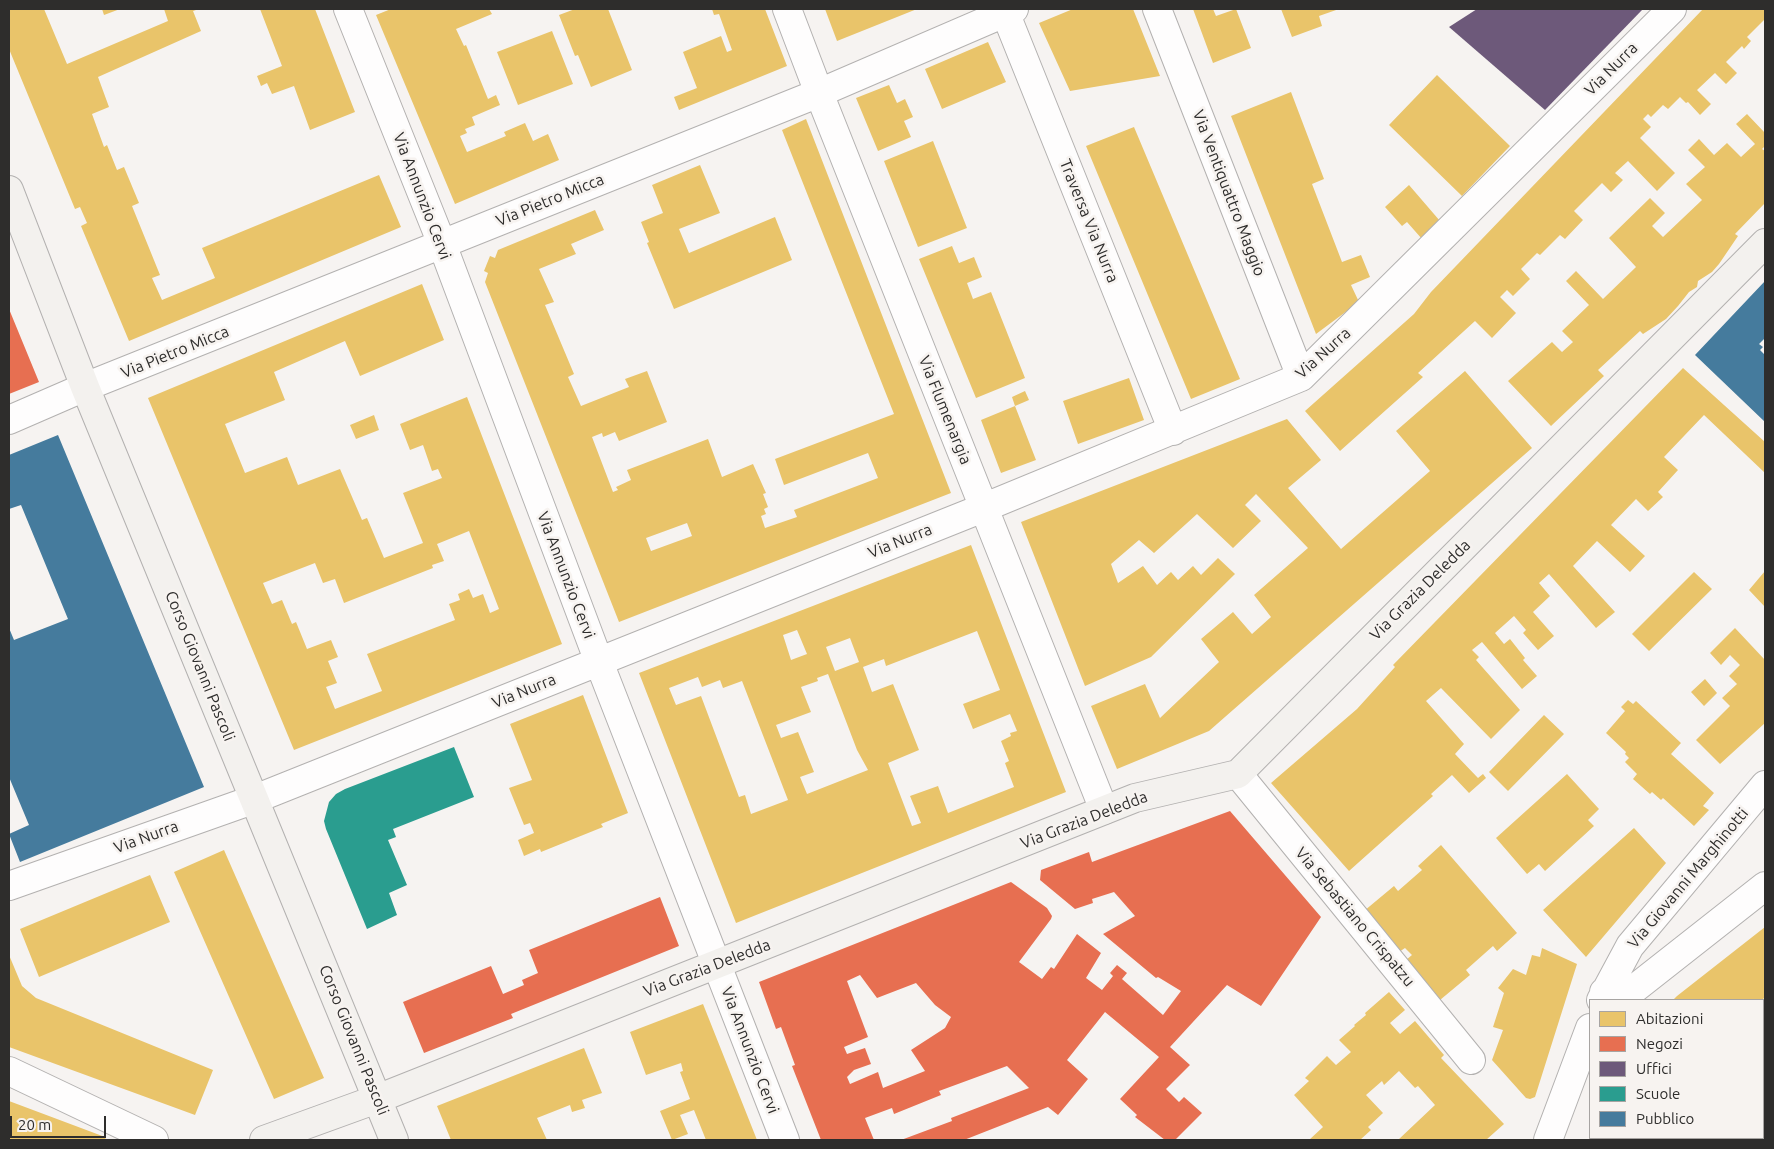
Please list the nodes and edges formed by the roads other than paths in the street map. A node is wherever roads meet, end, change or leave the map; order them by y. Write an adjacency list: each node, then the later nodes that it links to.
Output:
1 (348, 9): 9 (street, Via Annunzio Cervi)
2 (787, 9): 6 (street, Via Flumenargia)
3 (1157, 9): 10 (street, Via Ventiquattro Maggio)
4 (1672, 9): 10 (street, Via Nurra)
5 (1009, 10): 6 (street, Via Pietro Micca); 13 (street, Traversa Via Nurra)
6 (818, 93): 9 (street, Via Pietro Micca); 14 (street, Via Flumenargia)
7 (9, 190): 11 (street, Corso Giovanni Pascoli)
8 (1765, 242): 16 (street, Via Grazia Deledda)
9 (442, 244): 11 (street, Via Pietro Micca); 15 (street, Via Annunzio Cervi)
10 (1301, 377): 13 (street, Via Nurra)
11 (85, 388): 12 (street, Via Pietro Micca); 18 (street, Corso Giovanni Pascoli)
12 (9, 420)
13 (1173, 431): 14 (street, Via Nurra)
14 (983, 508): 15 (street, Via Nurra); 19 (street, Via Flumenargia)
15 (599, 662): 18 (street, Via Nurra); 22 (street, Via Annunzio Cervi)
16 (1238, 774): 19 (street, Via Grazia Deledda); 25 (street, Via Sebastiano Crispatzu)
17 (1765, 785): 23 (street, Via Giovanni Marghinotti)
18 (255, 799): 20 (street, Via Nurra); 27 (street, Corso Giovanni Pascoli)
19 (1104, 810): 22 (street, Via Grazia Deledda)
20 (9, 886)
21 (1765, 886): 23 (street)
22 (717, 965): 27 (street, Via Grazia Deledda); 31 (street, Via Annunzio Cervi)
23 (1602, 996)
24 (1589, 1031): 32 (street)
25 (1472, 1060)
26 (9, 1071): 28 (street)
27 (377, 1099): 29 (street, Via Grazia Deledda); 30 (street, Corso Giovanni Pascoli)
28 (154, 1140)
29 (264, 1140)
30 (394, 1140)
31 (785, 1140)
32 (1548, 1140)

